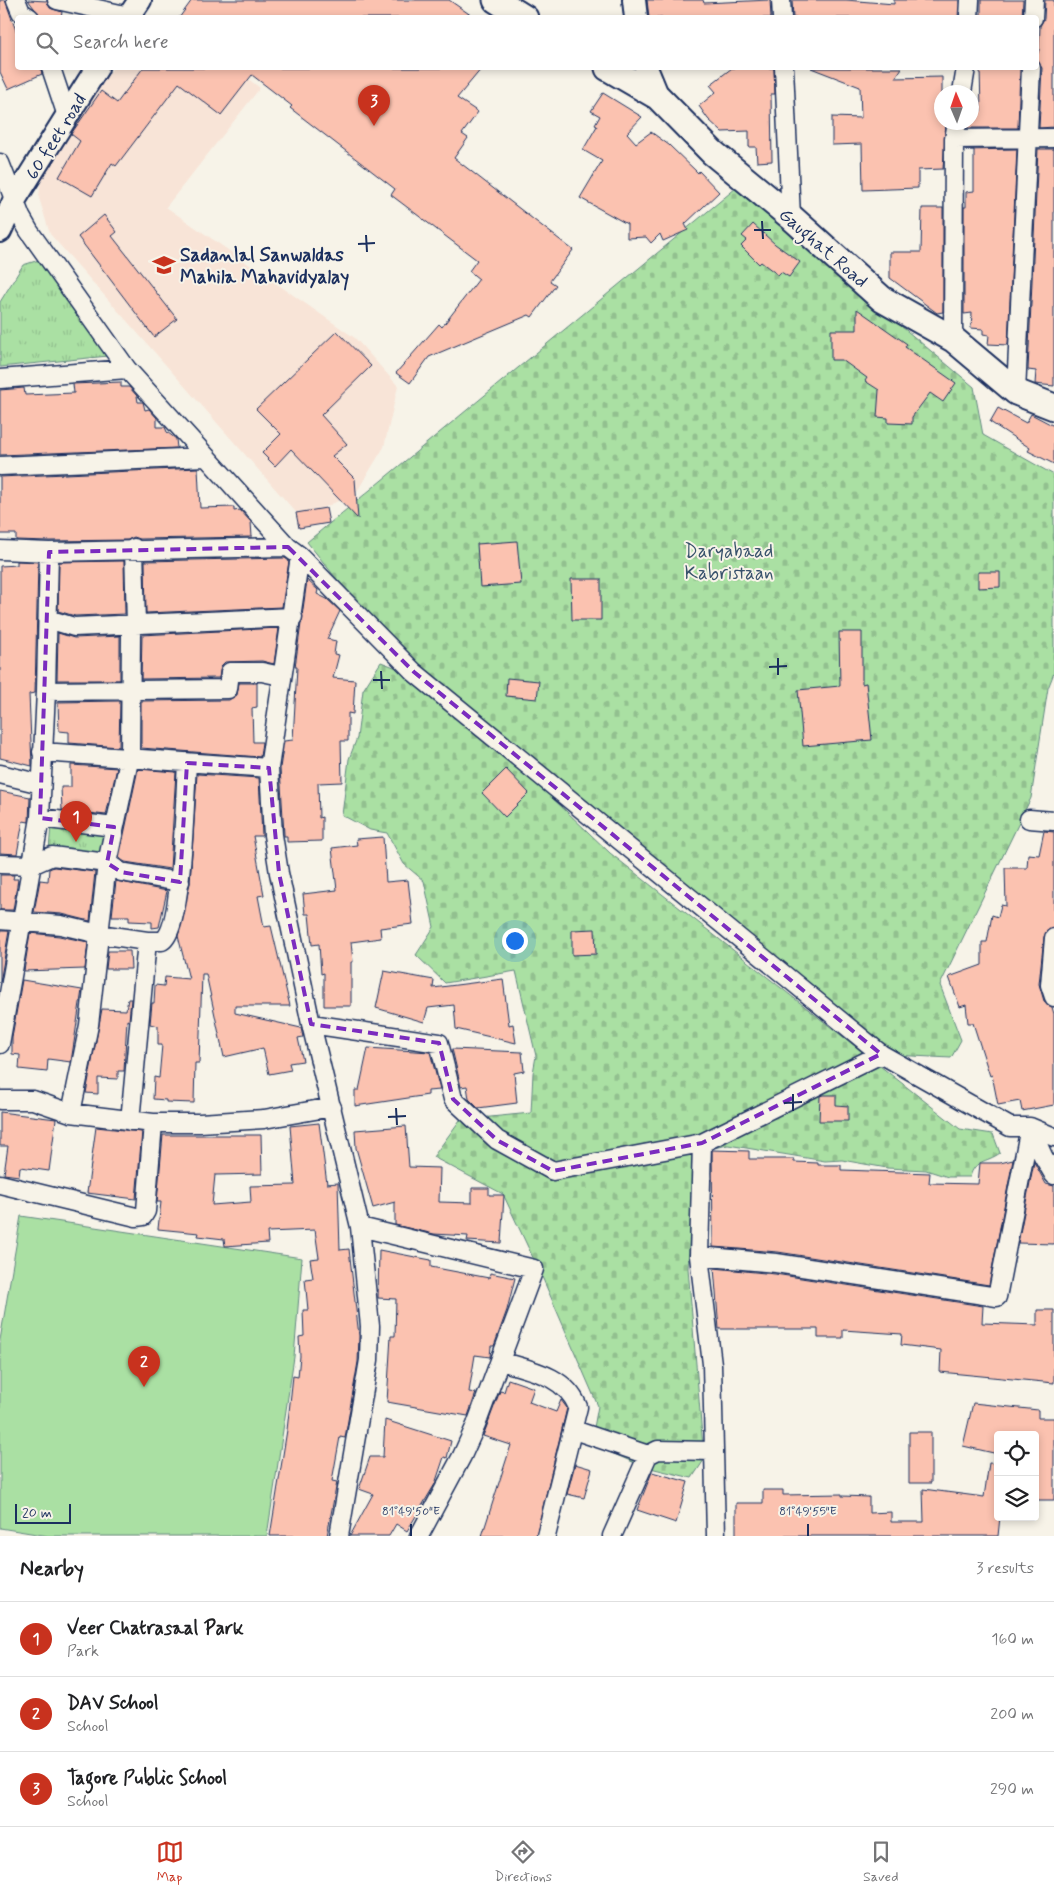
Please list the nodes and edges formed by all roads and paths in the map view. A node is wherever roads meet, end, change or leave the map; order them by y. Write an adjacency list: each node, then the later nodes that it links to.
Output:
1 (16, 0): 9 (street)
2 (57, 0): 8 (street)
3 (496, 0): 10 (main road)
4 (634, 0): 11 (street)
5 (781, 0): 12 (street)
6 (970, 0): 13 (street)
7 (1034, 0): 14 (street)
8 (133, 11)
9 (26, 15)
10 (520, 15)
11 (636, 15)
12 (782, 15)
13 (969, 15)
14 (1034, 15)
15 (53, 70): 24 (street)
16 (96, 70): 24 (street, 60 feet road)
17 (611, 70): 23 (main road, Gaughat Road)
18 (647, 70): 23 (street)
19 (784, 70): 30 (street)
20 (966, 70): 22 (street)
21 (1030, 70): 26 (street)
22 (963, 85)
23 (658, 97): 30 (main road, Gaughat Road)
24 (67, 116): 29 (street, 60 feet road)
25 (956, 131): 26 (street); 32 (street)
26 (1028, 137): 27 (street); 35 (street)
27 (1054, 138)
28 (0, 163): 29 (street)
29 (15, 199): 31 (street, 60 feet road); 33 (street)
30 (791, 216): 32 (main road, Gaughat Road)
31 (0, 231)
32 (953, 339): 35 (main road, Gaughat Road)
33 (127, 369): 34 (street); 37 (street)
34 (0, 379)
35 (1016, 392): 36 (main road, Gaughat Road)
36 (1054, 407)
37 (205, 457): 38 (street); 42 (street)
38 (0, 466)
39 (134, 548): 41 (street); 42 (street); 45 (street)
40 (0, 550): 41 (street)
41 (49, 552): 44 (street)
42 (294, 552): 43 (street); 72 (street)
43 (293, 617): 45 (street); 46 (street)
44 (48, 619): 45 (street); 48 (street)
45 (136, 625): 47 (street)
46 (281, 676): 47 (street); 52 (street)
47 (131, 690): 48 (street); 50 (street)
48 (46, 691): 49 (street)
49 (42, 752): 50 (street); 54 (street)
50 (130, 756): 51 (street); 58 (street)
51 (187, 763): 52 (street); 62 (street)
52 (269, 768): 70 (street)
53 (0, 774): 54 (street)
54 (41, 784): 55 (street)
55 (40, 818): 58 (street); 61 (street)
56 (1029, 819): 57 (street)
57 (1054, 822)
58 (114, 827): 59 (street)
59 (107, 863): 61 (street); 62 (street); 65 (street)
60 (0, 864): 61 (street)
61 (32, 865): 64 (street)
62 (180, 882): 67 (street)
63 (0, 920): 64 (street)
64 (22, 924): 65 (street); 69 (street)
65 (99, 934): 67 (street); 75 (street)
66 (1054, 938): 68 (street)
67 (147, 941): 76 (street)
68 (1054, 997)
69 (4, 1003): 71 (street)
70 (311, 1024): 74 (street); 80 (street)
71 (0, 1044)
72 (881, 1054): 78 (street); 80 (street)
73 (0, 1100): 75 (street)
74 (332, 1106): 77 (street); 83 (street)
75 (71, 1112): 76 (street)
76 (130, 1120): 77 (street)
77 (153, 1123): 82 (street)
78 (1030, 1126): 79 (street); 81 (street); 84 (street)
79 (1054, 1137)
80 (702, 1143): 84 (street)
81 (1054, 1175)
82 (0, 1184)
83 (360, 1227): 85 (street); 89 (street)
84 (700, 1256): 87 (street)
85 (500, 1361): 86 (street); 90 (street)
86 (574, 1430): 88 (street); 91 (street)
87 (714, 1451): 88 (street); 93 (street)
88 (648, 1456): 92 (street)
89 (339, 1536)
90 (419, 1536)
91 (546, 1536)
92 (612, 1536)
93 (716, 1536)

